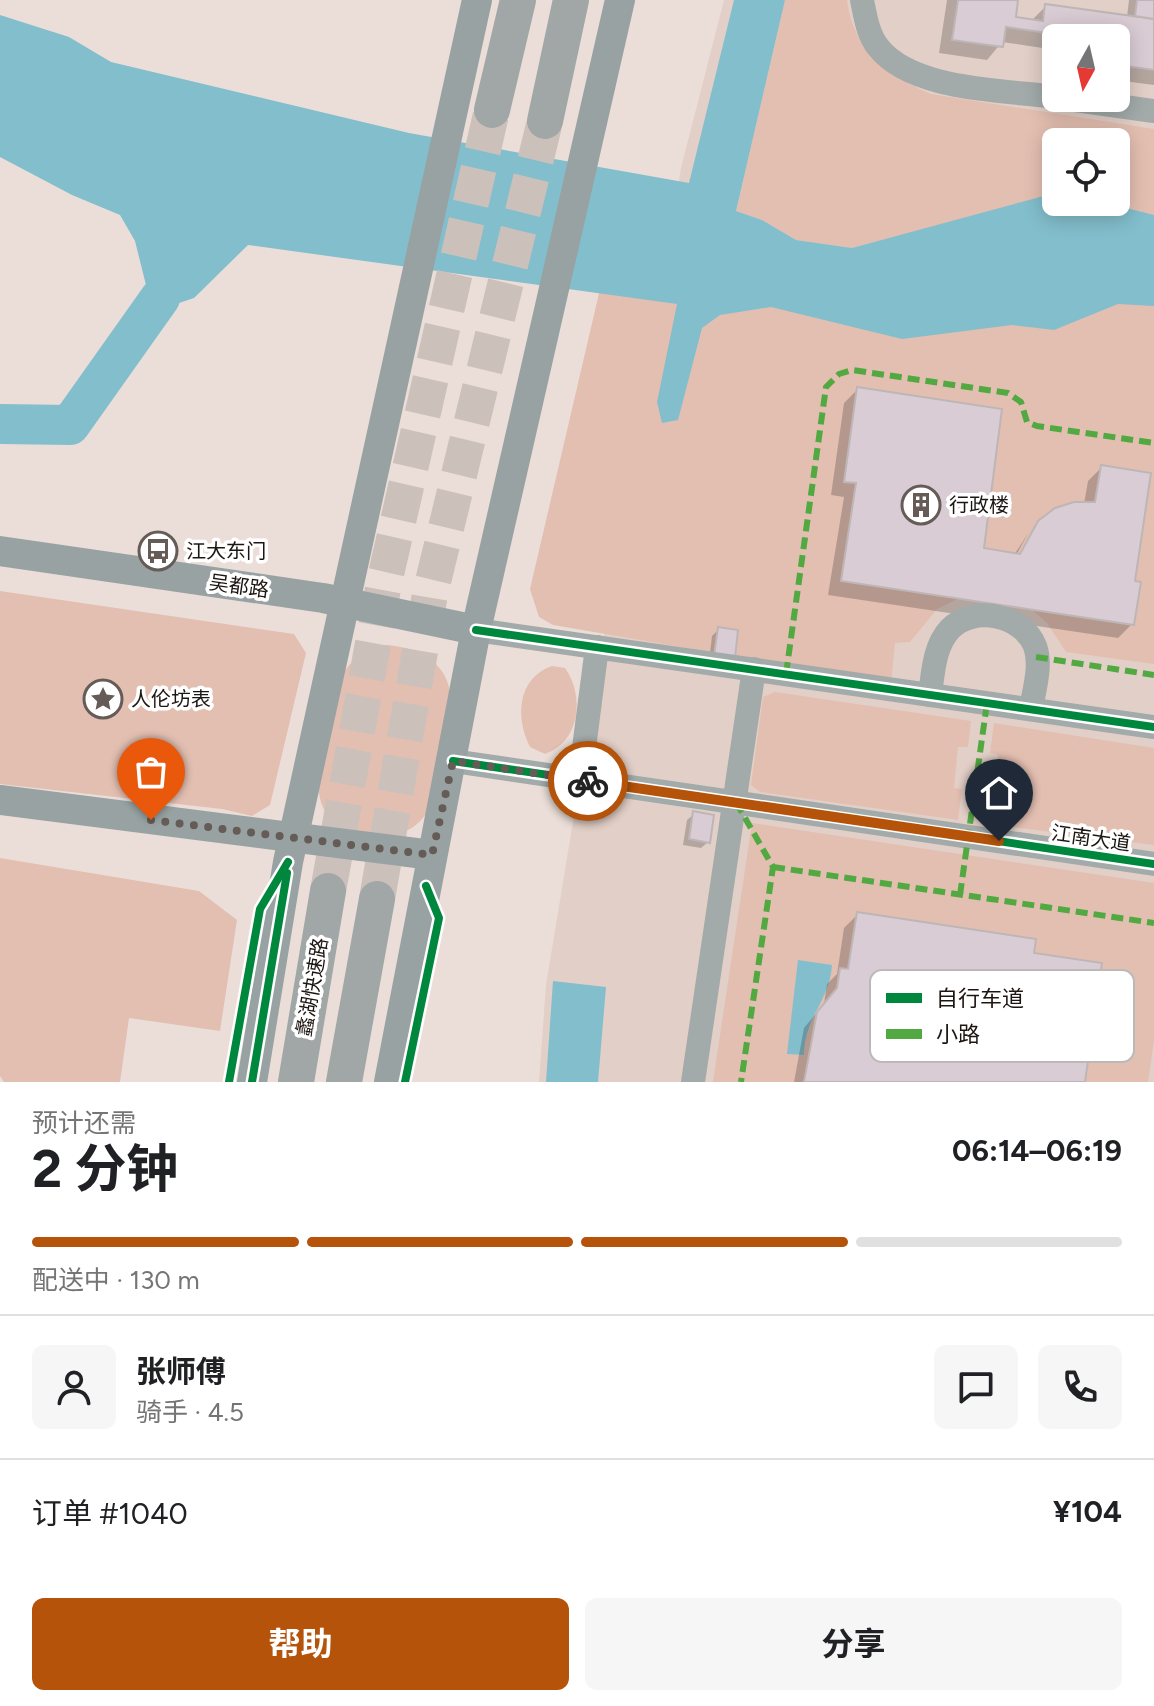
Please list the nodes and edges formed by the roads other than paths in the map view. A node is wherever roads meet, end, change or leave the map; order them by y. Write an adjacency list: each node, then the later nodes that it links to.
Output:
1 (477, 0): 12 (main road)
2 (518, 0): 8 (highway)
3 (571, 0): 10 (highway)
4 (620, 0): 13 (main road)
5 (862, 0): 6 (street)
6 (1042, 96)
7 (1130, 108): 9 (street)
8 (492, 110)
9 (1154, 111)
10 (545, 121)
11 (0, 551): 12 (main road, 吴都路)
12 (345, 604): 13 (main road, 吴都路); 23 (main road)
13 (476, 630): 14 (street); 19 (main road)
14 (597, 647): 15 (street); 20 (street)
15 (754, 669): 16 (street); 22 (street)
16 (930, 695): 17 (street); 17 (street)
17 (1031, 709): 18 (street)
18 (1154, 727)
19 (453, 761): 20 (street, 江南大道); 24 (main road)
20 (580, 779): 22 (street, 江南大道)
21 (0, 800): 23 (main road)
22 (736, 802): 25 (street, 江南大道); 32 (street)
23 (295, 839): 24 (main road); 28 (main road)
24 (432, 855): 31 (main road)
25 (1154, 864)
26 (328, 891): 29 (highway, 蠡湖快速路)
27 (377, 899): 30 (highway)
28 (252, 1082)
29 (296, 1082)
30 (344, 1082)
31 (389, 1082)
32 (693, 1082)

